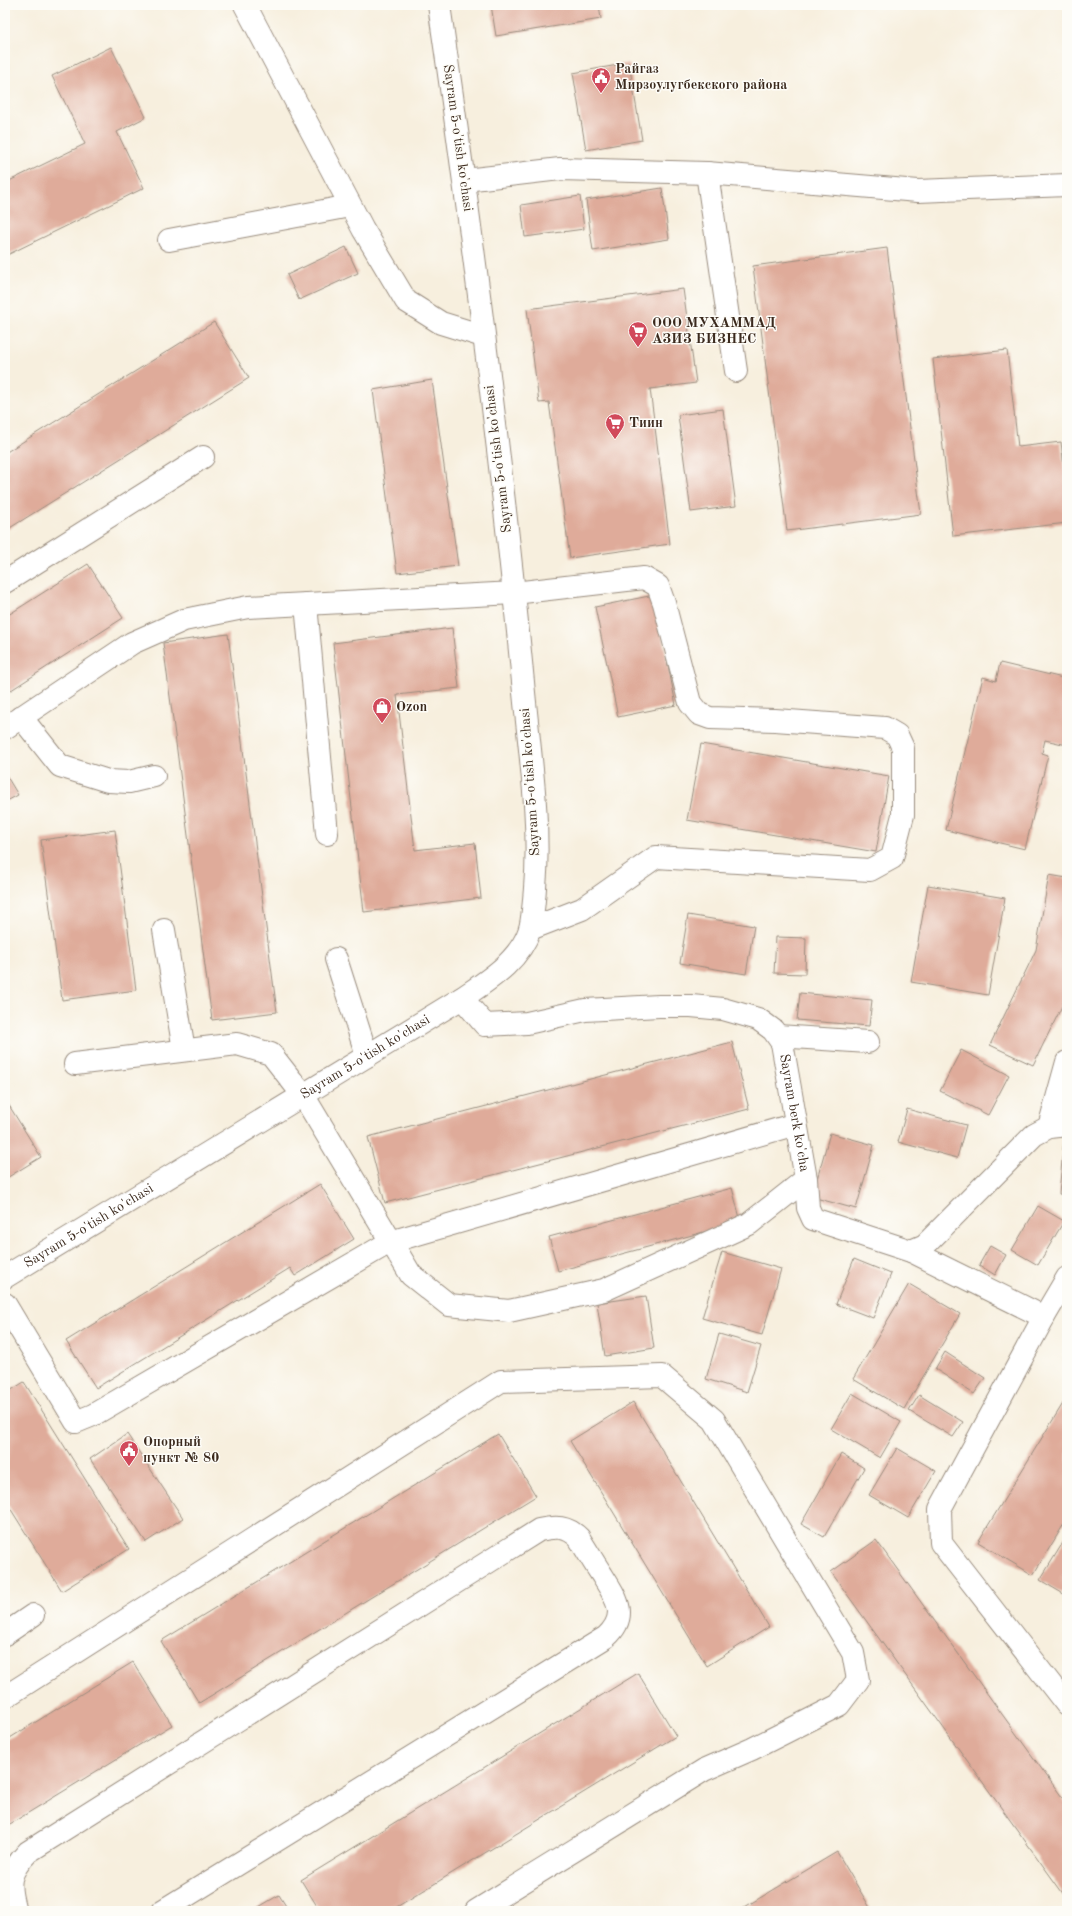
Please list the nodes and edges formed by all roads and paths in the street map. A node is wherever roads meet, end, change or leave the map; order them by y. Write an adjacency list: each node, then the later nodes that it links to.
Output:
1 (245, 5): 6 (street)
2 (438, 5): 4 (street, Sayram 5-o'tish ko'chasi)
3 (707, 173): 4 (street); 5 (street); 9 (street)
4 (465, 180): 8 (street, Sayram 5-o'tish ko'chasi)
5 (1067, 185)
6 (350, 206): 7 (street); 8 (street)
7 (169, 240)
8 (484, 336): 12 (street, Sayram 5-o'tish ko'chasi)
9 (736, 371)
10 (203, 457): 11 (street)
11 (5, 582)
12 (514, 593): 13 (street); 18 (street, Sayram 5-o'tish ko'chasi); 18 (street)
13 (306, 604): 14 (street); 16 (street)
14 (13, 722): 15 (street)
15 (154, 776)
16 (327, 834)
17 (164, 930): 23 (street)
18 (530, 930): 20 (street, Sayram 5-o'tish ko'chasi)
19 (336, 959): 24 (street)
20 (462, 998): 21 (street, Sayram berk ko'cha); 24 (street, Sayram 5-o'tish ko'chasi)
21 (778, 1036): 22 (street); 28 (street, Sayram berk ko'cha)
22 (868, 1042)
23 (184, 1050): 26 (street); 27 (street)
24 (367, 1056): 27 (street, Sayram 5-o'tish ko'chasi)
25 (1067, 1062): 29 (street)
26 (75, 1064)
27 (303, 1095): 31 (street); 33 (street, Sayram 5-o'tish ko'chasi)
28 (796, 1124): 30 (street, Sayram berk ko'cha); 31 (street)
29 (1058, 1126): 32 (street)
30 (806, 1180): 31 (street); 32 (street, Sayram berk ko'cha)
31 (390, 1242): 35 (street)
32 (911, 1251): 36 (street)
33 (8, 1270)
34 (1067, 1278): 36 (street)
35 (5, 1304)
36 (1044, 1317): 40 (street)
37 (33, 1616): 38 (street)
38 (5, 1634)
39 (5, 1697): 43 (street)
40 (1067, 1705)
41 (15, 1911): 42 (street)
42 (162, 1911)
43 (476, 1911)

